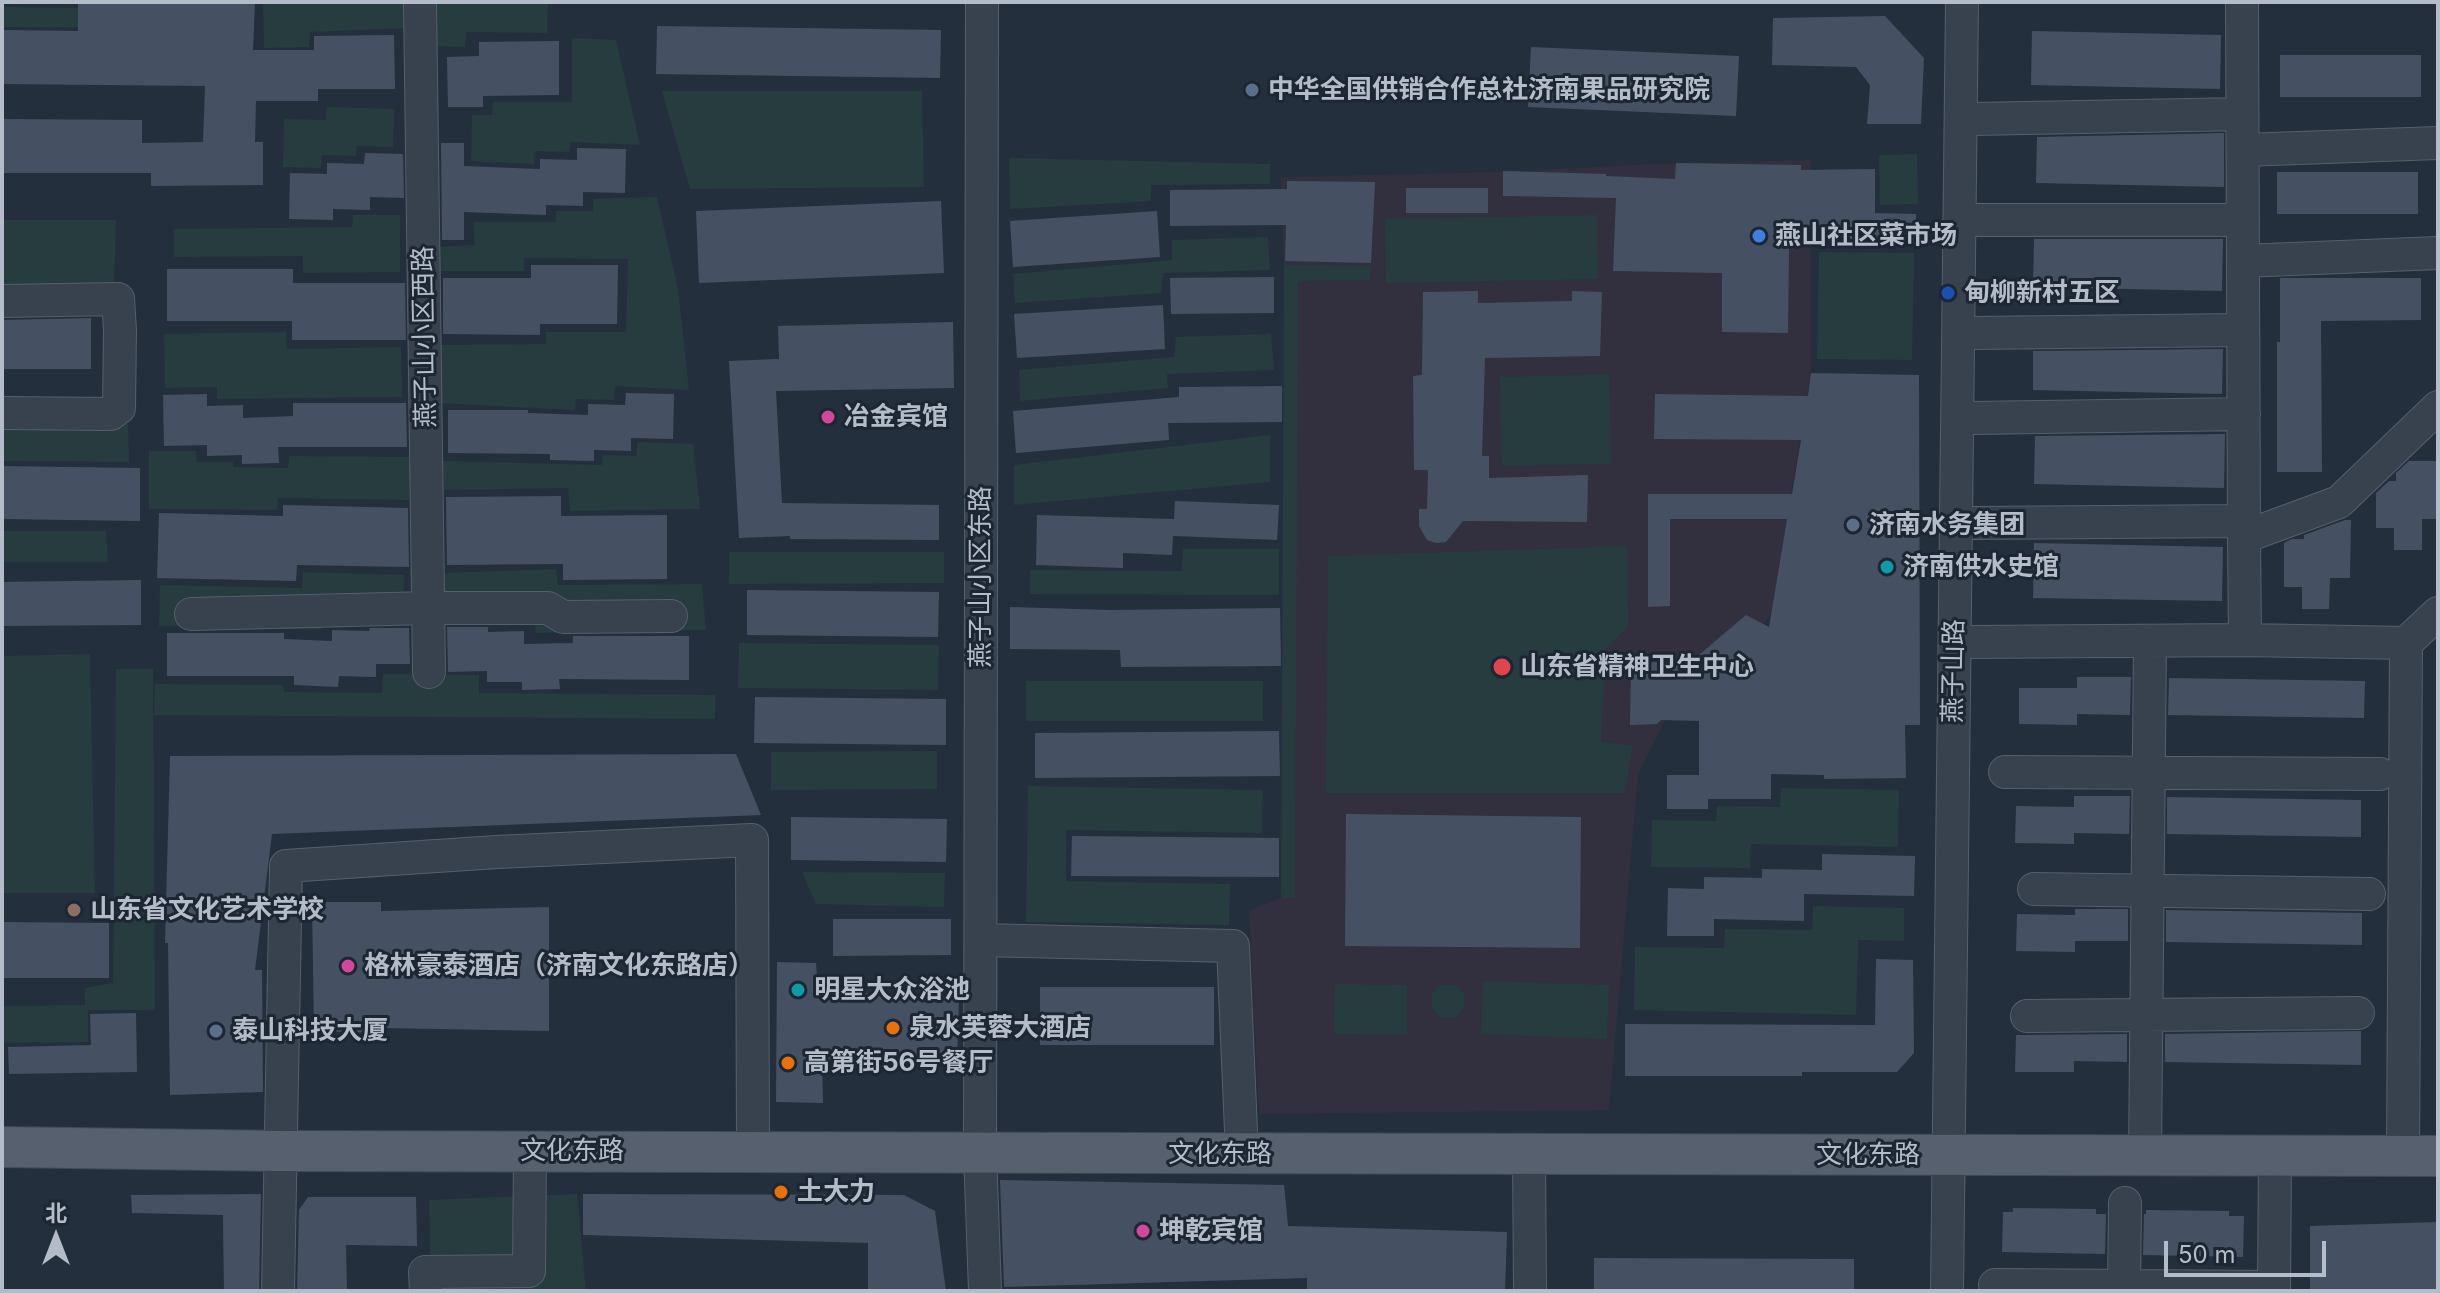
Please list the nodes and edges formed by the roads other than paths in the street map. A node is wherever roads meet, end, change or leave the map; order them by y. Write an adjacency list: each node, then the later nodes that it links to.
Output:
1 (420, 2): 23 (street, 燕子山小区西路)
2 (982, 2): 38 (street, 燕子山小区东路)
3 (1962, 2): 48 (street, 燕子山路)
4 (1975, 2): 7 (street, 燕子山路)
5 (2242, 2): 6 (street)
6 (2242, 114): 7 (street); 9 (street)
7 (1974, 119): 10 (street, 燕子山路)
8 (2438, 143): 9 (street)
9 (2243, 150): 11 (street)
10 (1973, 220): 11 (street); 16 (street, 燕子山路)
11 (2243, 220): 13 (street)
12 (2438, 253): 13 (street)
13 (2243, 261): 15 (street)
14 (2, 301): 18 (street)
15 (2243, 330): 16 (street); 19 (street)
16 (1972, 333): 20 (street, 燕子山路)
17 (2438, 407): 22 (street)
18 (2, 413)
19 (2244, 414): 20 (street); 22 (street)
20 (1971, 418): 21 (street, 燕子山路)
21 (1971, 523): 22 (street); 28 (street, 燕子山路)
22 (2244, 529): 27 (street)
23 (429, 608): 25 (street); 26 (street); 31 (street, 燕子山小区西路)
24 (2438, 613): 30 (street)
25 (191, 614)
26 (671, 616)
27 (2245, 640): 29 (street); 30 (street)
28 (1969, 642): 29 (street); 48 (street, 燕子山路)
29 (2150, 642): 33 (street)
30 (2406, 643): 52 (street)
31 (429, 672)
32 (2005, 772): 33 (street)
33 (2149, 772): 34 (street); 36 (street)
34 (2380, 774)
35 (2034, 889): 36 (street)
36 (2147, 891): 37 (street); 40 (street)
37 (2369, 894)
38 (981, 940): 46 (street, 燕子山小区东路); 47 (street)
39 (2358, 1013): 40 (street)
40 (2146, 1015): 41 (street); 50 (street)
41 (2027, 1016)
42 (2, 1147): 43 (main road, 文化东路)
43 (279, 1151): 44 (main road, 文化东路); 45 (street); 57 (street)
44 (530, 1151): 45 (main road, 文化东路); 58 (street)
45 (753, 1152): 46 (main road, 文化东路)
46 (980, 1152): 47 (main road, 文化东路); 59 (street, 燕子山小区东路)
47 (1242, 1154): 49 (main road, 文化东路)
48 (1957, 1154): 49 (main road, 文化东路); 50 (main road, 文化东路); 61 (street, 燕子山路); 62 (street, 燕子山路)
49 (1529, 1155): 60 (street)
50 (2145, 1155): 51 (main road, 文化东路)
51 (2275, 1155): 52 (main road, 文化东路); 56 (street)
52 (2420, 1156)
53 (2125, 1203): 55 (street)
54 (1995, 1285): 55 (street)
55 (2124, 1288): 56 (street)
56 (2274, 1289)
57 (278, 1291)
58 (426, 1291)
59 (985, 1291)
60 (1530, 1291)
61 (1947, 1291)
62 (1963, 1291)

